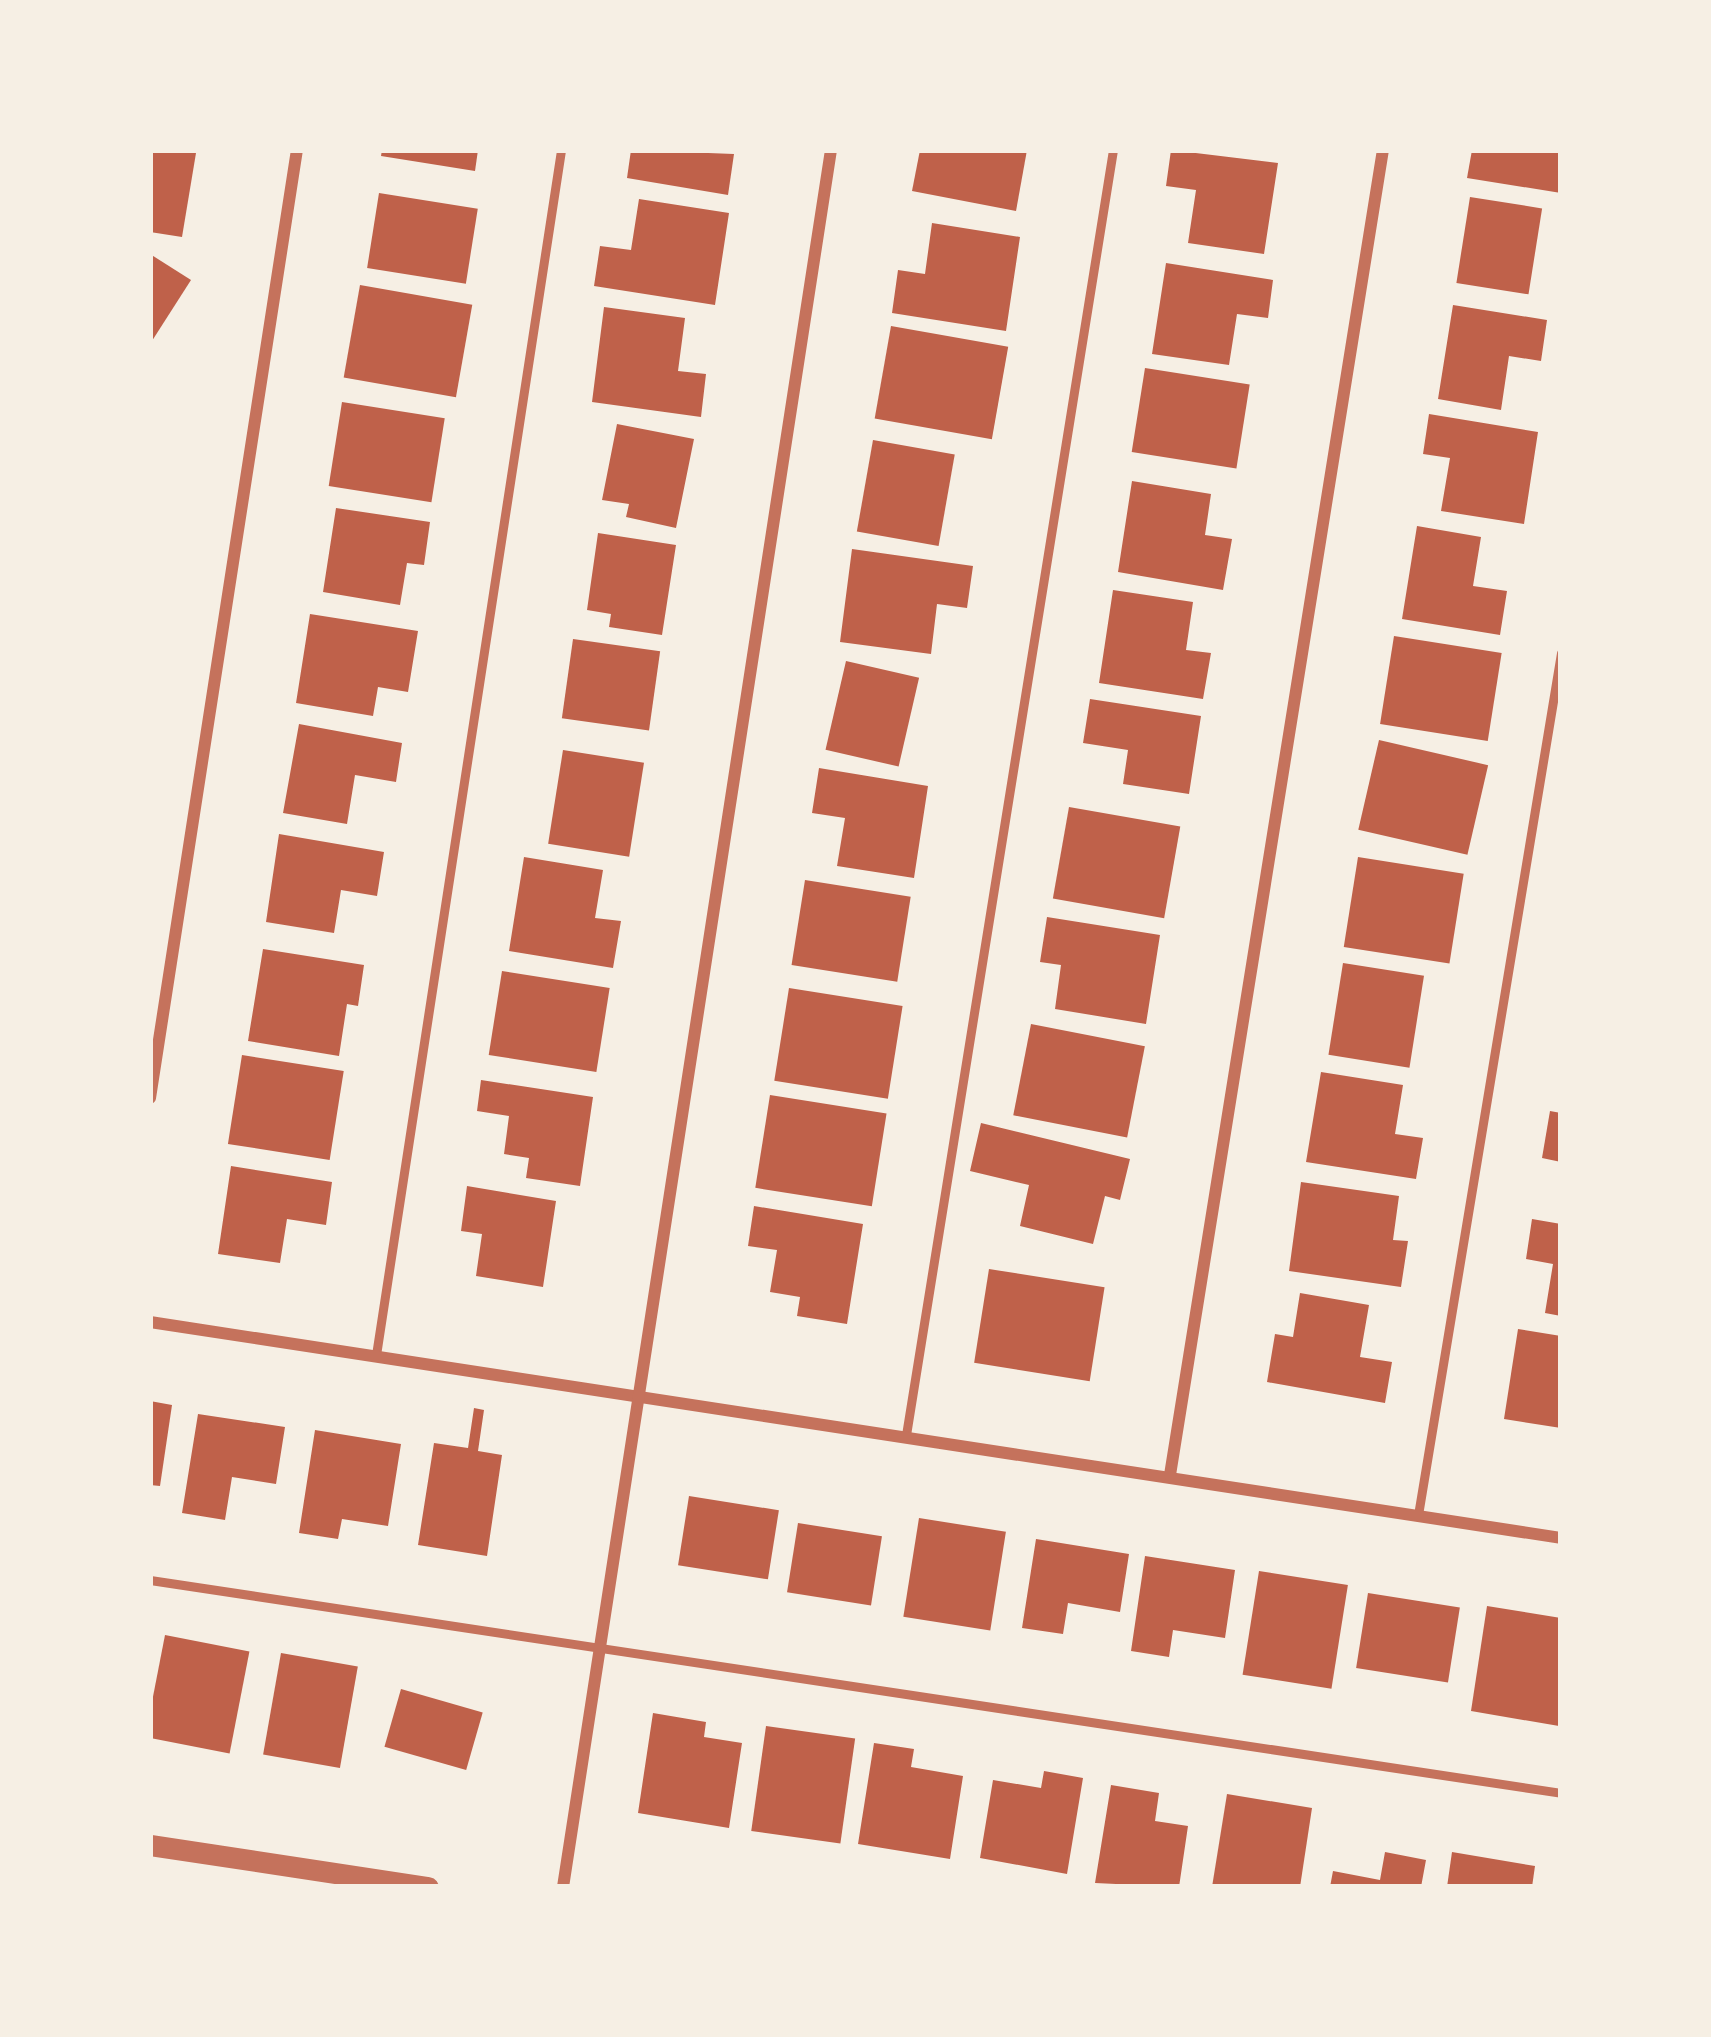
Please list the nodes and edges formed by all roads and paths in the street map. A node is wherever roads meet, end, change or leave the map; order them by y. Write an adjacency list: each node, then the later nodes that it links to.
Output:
1 (297, 150): 7 (street)
2 (561, 150): 9 (lane)
3 (830, 150): 10 (street)
4 (1113, 150): 11 (lane)
5 (1383, 150): 12 (street)
6 (1561, 653): 13 (lane)
7 (150, 1098)
8 (150, 1322): 9 (street)
9 (376, 1355): 10 (street)
10 (640, 1394): 11 (street); 16 (street)
11 (906, 1435): 12 (street)
12 (1170, 1475): 13 (street)
13 (1418, 1515): 14 (street)
14 (1561, 1538)
15 (150, 1580): 16 (lane)
16 (602, 1643): 17 (lane); 20 (street)
17 (1561, 1793)
18 (150, 1845): 19 (street)
19 (428, 1887)
20 (563, 1887)

